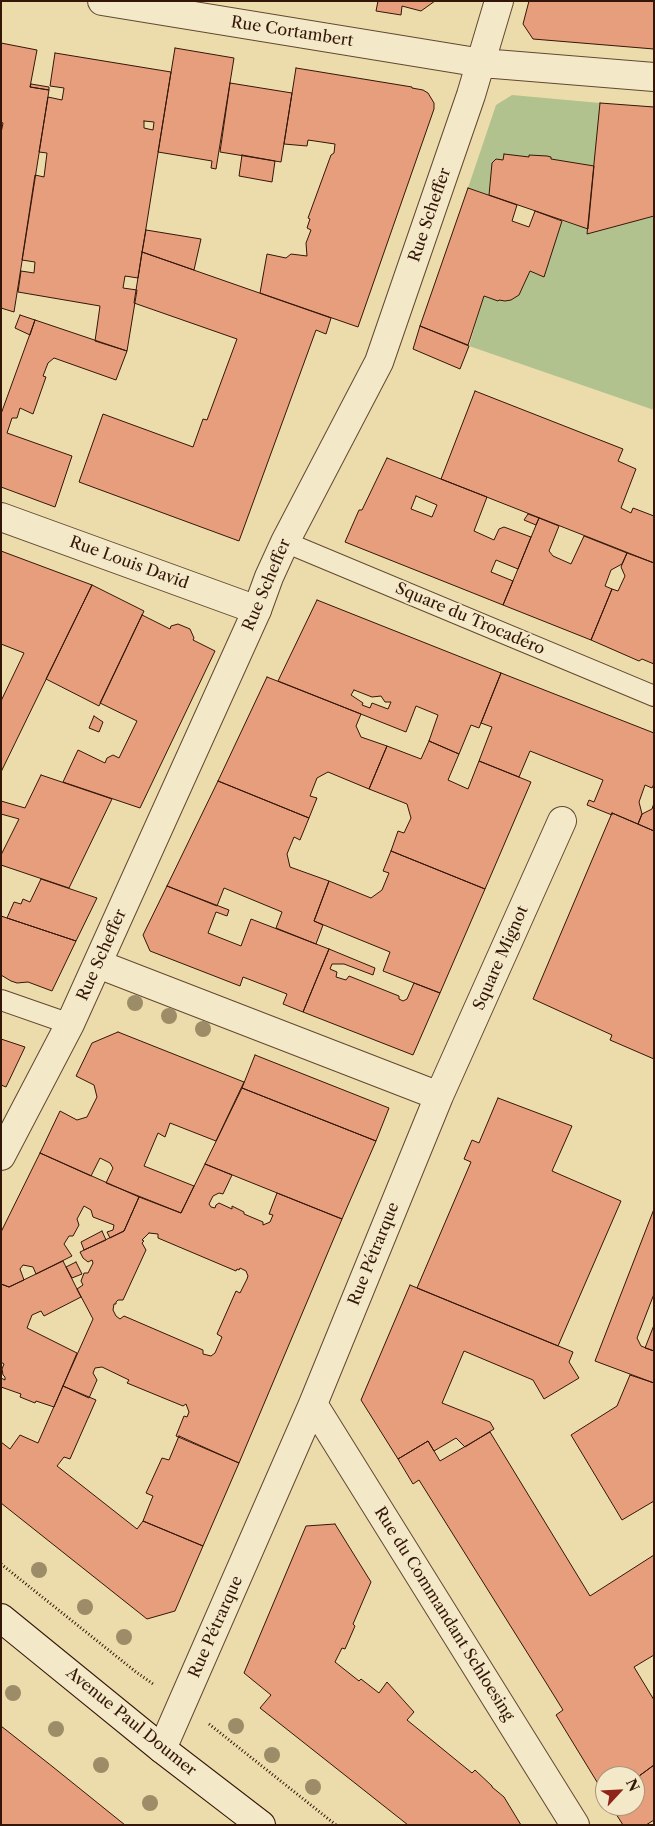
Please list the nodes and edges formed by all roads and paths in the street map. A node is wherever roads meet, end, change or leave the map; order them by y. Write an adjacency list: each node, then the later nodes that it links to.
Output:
1 (102, 1): 3 (street, Rue Cortambert)
2 (499, 1): 3 (street, Rue Scheffer)
3 (482, 63): 4 (street, Rue Cortambert); 6 (street, Rue Scheffer)
4 (654, 77)
5 (1, 517): 7 (street, Rue Louis David)
6 (286, 542): 7 (street, Rue Scheffer); 8 (lane, Square du Trocadéro)
7 (257, 610): 10 (street, Rue Scheffer)
8 (654, 696)
9 (562, 821): 13 (street, Square Mignot)
10 (98, 964): 12 (street, Rue Scheffer); 13 (street)
11 (1, 1000): 12 (lane)
12 (70, 1024): 14 (street, Rue Scheffer)
13 (439, 1096): 15 (street, Rue Pétrarque)
14 (1, 1156)
15 (313, 1404): 17 (street, Rue Pétrarque); 19 (street, Rue du Commandant Schloesing)
16 (1, 1618): 17 (street, Avenue Paul Doumer)
17 (162, 1749): 18 (street, Avenue Paul Doumer)
18 (261, 1825)
19 (575, 1825)

